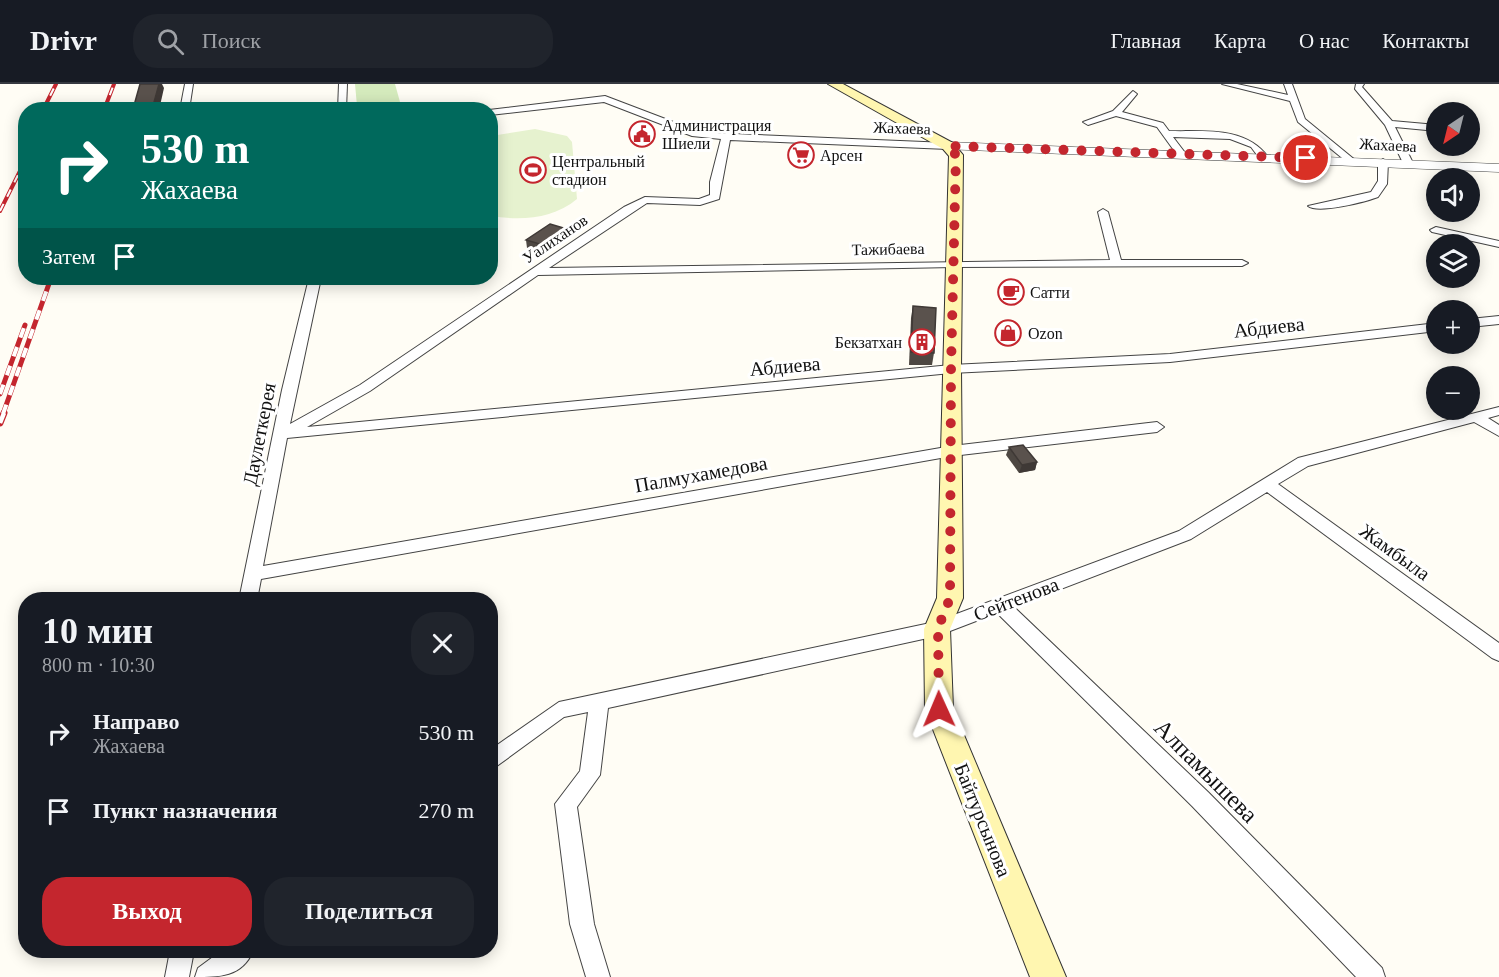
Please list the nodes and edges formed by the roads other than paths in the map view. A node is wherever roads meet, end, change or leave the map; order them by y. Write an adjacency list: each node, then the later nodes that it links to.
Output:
1 (189, 84): 9 (street)
2 (343, 84): 10 (street)
3 (834, 84): 18 (main road)
4 (1226, 84): 8 (street)
5 (1288, 84): 8 (street)
6 (1360, 84): 14 (street)
7 (1133, 94): 12 (street)
8 (1293, 99): 21 (street)
9 (186, 102)
10 (342, 102)
11 (498, 111): 17 (street, Жахаева)
12 (1116, 113): 13 (street); 16 (street)
13 (1088, 122)
14 (1389, 124): 15 (street); 23 (street)
15 (1426, 127)
16 (1166, 134): 19 (street); 20 (street)
17 (726, 137): 18 (street, Жахаева); 32 (street, Уалиханов)
18 (948, 146): 19 (street, Жахаева); 30 (main road, Байтурсынова)
19 (1181, 154): 20 (street, Жахаева)
20 (1263, 157): 21 (street, Жахаева)
21 (1350, 160): 22 (street, Жахаева)
22 (1383, 162): 23 (street, Жахаева); 25 (street)
23 (1408, 163): 24 (street, Жахаева)
24 (1499, 168)
25 (1313, 206)
26 (1103, 212): 29 (street)
27 (1436, 230): 28 (street)
28 (1499, 244)
29 (1116, 262): 30 (street, Тажибаева); 31 (street, Тажибаева)
30 (954, 264): 32 (street, Тажибаева); 37 (main road, Байтурсынова)
31 (1242, 264)
32 (534, 272): 44 (street, Уалиханов)
33 (313, 285): 44 (street, Даулеткерея)
34 (1499, 320): 35 (street)
35 (1480, 323)
36 (1426, 328): 37 (street, Абдиева)
37 (951, 369): 44 (street, Абдиева); 45 (main road, Байтурсынова)
38 (1499, 411): 39 (street, Сейтенова)
39 (1480, 416)
40 (1480, 419): 43 (street)
41 (1464, 420): 46 (street, Сейтенова)
42 (1157, 427): 45 (street, Палмухамедова)
43 (1499, 431)
44 (280, 434): 47 (street, Даулеткерея)
45 (952, 451): 47 (street, Палмухамедова); 50 (main road, Байтурсынова)
46 (1267, 484): 49 (street, Сейтенова); 51 (street, Жамбыла)
47 (253, 574): 48 (street, Даулеткерея)
48 (250, 592)
49 (1000, 605): 50 (street, Сейтенова); 60 (street, Алпамышева)
50 (938, 628): 52 (street, Сейтенова); 59 (main road, Байтурсынова)
51 (1499, 653)
52 (599, 702): 53 (street, Сейтенова); 58 (street)
53 (498, 756)
54 (181, 958): 56 (street)
55 (232, 958): 57 (street)
56 (177, 977)
57 (207, 977)
58 (598, 977)
59 (1048, 977)
60 (1373, 977)

